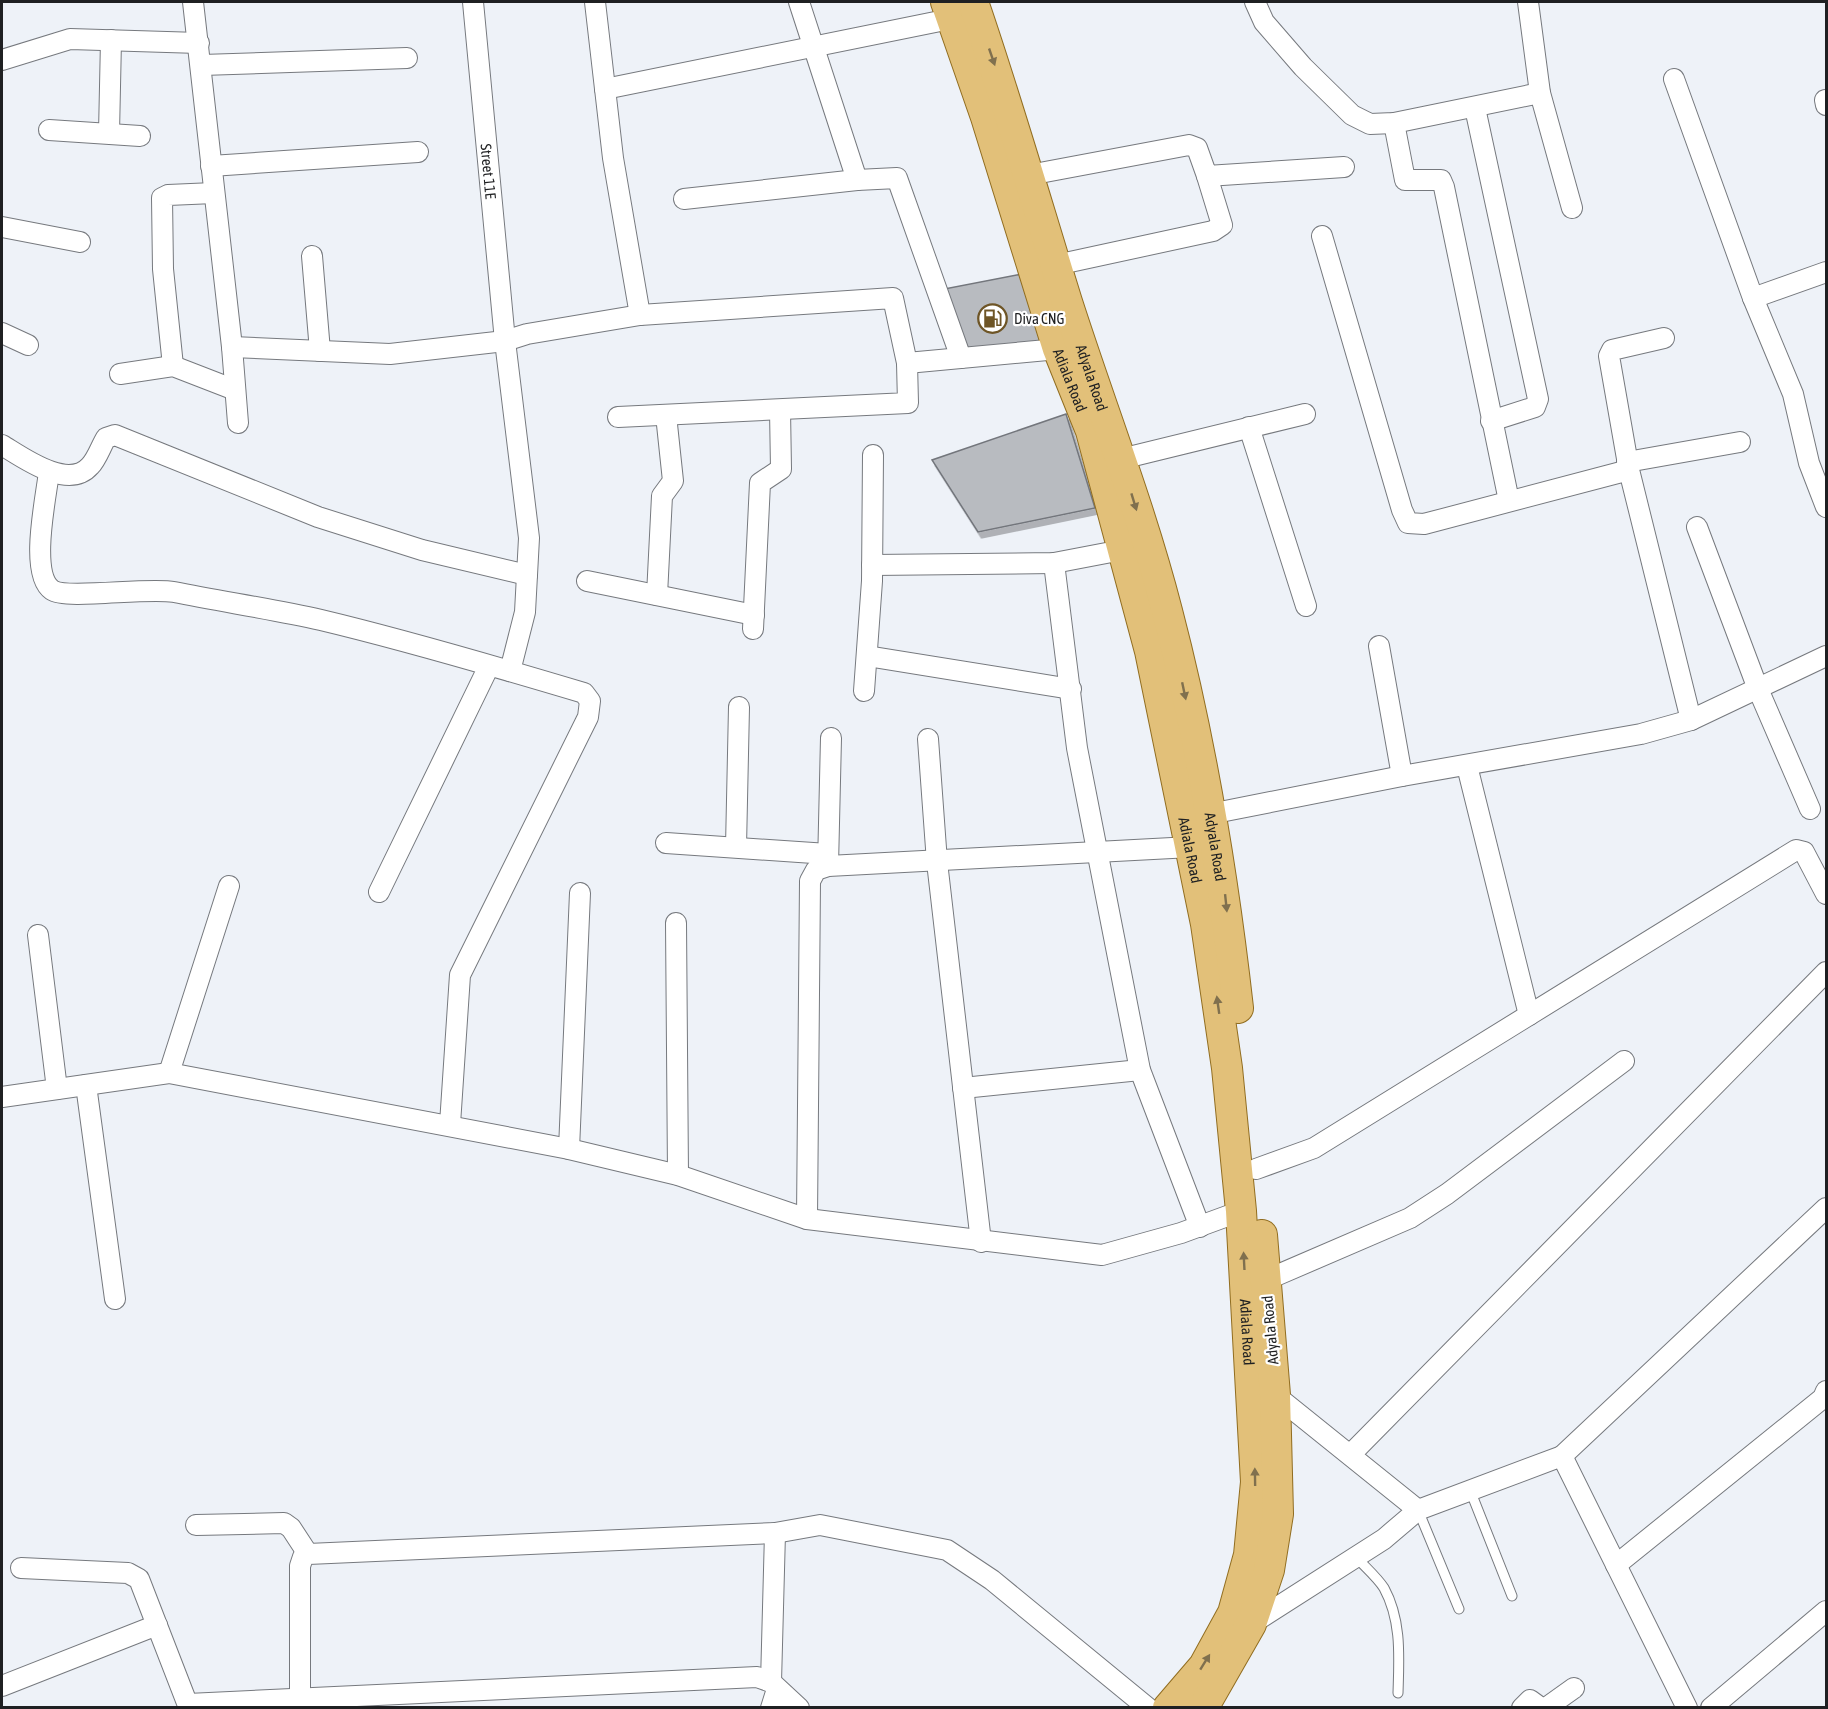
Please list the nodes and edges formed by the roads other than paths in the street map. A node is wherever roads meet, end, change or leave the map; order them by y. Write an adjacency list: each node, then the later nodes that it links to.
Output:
1 (193, 2): 9 (street)
2 (473, 2): 41 (street, Street 11E)
3 (595, 2): 15 (street)
4 (800, 2): 10 (street)
5 (1255, 2): 18 (street)
6 (1528, 2): 16 (street)
7 (956, 7): 10 (street); 25 (main road, Adyala Road, one-way to 25); 44 (main road, Adiala Road)
8 (111, 40): 9 (street); 12 (street); 20 (street)
9 (199, 43): 13 (street)
10 (814, 46): 15 (street); 27 (street)
11 (407, 58): 13 (street)
12 (2, 60)
13 (202, 65): 23 (street)
14 (1674, 79): 37 (street)
15 (605, 89): 38 (street)
16 (1540, 93): 17 (street); 30 (street)
17 (1475, 108): 18 (street); 55 (street)
18 (1394, 123): 55 (street)
19 (50, 130): 20 (street)
20 (109, 133): 21 (street)
21 (140, 136)
22 (417, 152): 23 (street)
23 (211, 166): 28 (street)
24 (1344, 167): 26 (street)
25 (1029, 175): 26 (street); 35 (main road, Adyala Road)
26 (1207, 176): 35 (street)
27 (857, 180): 29 (street); 46 (street)
28 (214, 193): 43 (street); 48 (street)
29 (684, 199)
30 (1572, 208)
31 (2, 227): 33 (street)
32 (1322, 236): 64 (street)
33 (80, 242)
34 (312, 255): 45 (street)
35 (1056, 265): 61 (main road, Adyala Road)
36 (1825, 279): 37 (street)
37 (1753, 298): 65 (street)
38 (640, 315): 41 (street); 47 (street)
39 (2, 333): 42 (street)
40 (1664, 338): 62 (street)
41 (504, 341): 45 (street); 70 (street, Street 11E)
42 (28, 345)
43 (232, 347): 45 (street); 50 (street)
44 (1058, 349): 46 (street); 67 (main road, Adiala Road)
45 (320, 351)
46 (961, 358): 47 (street)
47 (907, 363): 51 (street)
48 (173, 366): 49 (street); 50 (street)
49 (120, 374)
50 (236, 390): 56 (street)
51 (780, 410): 53 (street); 72 (street)
52 (1305, 414): 57 (street)
53 (666, 415): 54 (street); 72 (street)
54 (618, 417)
55 (1491, 421): 64 (street)
56 (238, 423)
57 (1248, 427): 61 (street); 73 (street)
58 (1740, 442): 62 (street)
59 (2, 445): 63 (street)
60 (873, 455): 69 (street)
61 (1121, 459): 89 (main road, Adyala Road, one-way to 89)
62 (1628, 466): 64 (street); 83 (street)
63 (49, 472): 70 (street); 77 (street)
64 (1509, 501)
65 (1827, 507)
66 (1697, 527): 80 (street)
67 (1122, 550): 68 (street); 92 (main road, Adiala Road)
68 (1054, 563): 69 (street); 79 (street)
69 (872, 565): 75 (street)
70 (527, 575): 78 (street, Street 11E)
71 (587, 581): 72 (street)
72 (657, 595)
73 (1306, 606)
74 (1379, 646): 87 (street)
75 (867, 656): 79 (street); 81 (street)
76 (1827, 656): 80 (street)
77 (489, 666): 78 (street); 97 (street)
78 (510, 671): 111 (street)
79 (1071, 689): 93 (street)
80 (1758, 689): 83 (street); 88 (street)
81 (864, 691)
82 (739, 707): 91 (street)
83 (1691, 720): 86 (street)
84 (831, 738): 94 (street)
85 (928, 739): 95 (street)
86 (1467, 766): 87 (street); 103 (street)
87 (1402, 776): 89 (street)
88 (1810, 809)
89 (1209, 814): 113 (main road, Adyala Road, one-way to 113)
90 (666, 843): 91 (street)
91 (736, 847): 94 (street)
92 (1191, 847): 93 (street); 116 (main road, Adiala Road, one-way to 92)
93 (1098, 851): 95 (street); 105 (street)
94 (828, 860): 95 (street); 117 (street)
95 (937, 862): 108 (street)
96 (229, 885): 106 (street)
97 (380, 892)
98 (580, 893): 112 (street)
99 (1827, 894): 103 (street)
100 (676, 924): 114 (street)
101 (38, 935): 109 (street)
102 (1827, 972): 124 (street)
103 (1529, 1015): 113 (street)
104 (1624, 1061): 120 (street)
105 (1140, 1070): 108 (street); 118 (street)
106 (169, 1073): 107 (street); 111 (street)
107 (86, 1085): 109 (street); 121 (street)
108 (963, 1088): 119 (street)
109 (57, 1089): 110 (street)
110 (2, 1097)
111 (450, 1124): 112 (street)
112 (569, 1149): 114 (street)
113 (1256, 1169): 120 (main road, Adyala Road)
114 (678, 1175): 117 (street)
115 (1827, 1208): 125 (street)
116 (1241, 1211): 118 (street); 147 (main road, Adiala Road, one-way to 116)
117 (807, 1219): 119 (street)
118 (1200, 1227): 119 (street)
119 (981, 1242)
120 (1266, 1280): 123 (main road, Adyala Road)
121 (116, 1299)
122 (1827, 1391): 132 (street)
123 (1275, 1395): 124 (street); 137 (main road, Adyala Road)
124 (1351, 1454): 127 (street)
125 (1562, 1456): 126 (street); 132 (street)
126 (1470, 1490): 127 (street); 134 (lane)
127 (1418, 1510): 131 (street); 135 (lane)
128 (196, 1526): 130 (street)
129 (776, 1533): 130 (street); 141 (street); 146 (street)
130 (308, 1554): 143 (street)
131 (1356, 1557): 137 (street); 142 (lane)
132 (1616, 1565): 152 (street)
133 (21, 1568): 138 (street)
134 (1512, 1596)
135 (1459, 1609)
136 (1827, 1611): 153 (street)
137 (1251, 1624): 148 (main road, Adyala Road)
138 (157, 1625): 139 (street); 144 (street)
139 (2, 1686)
140 (1574, 1688): 151 (street)
141 (773, 1693): 143 (street); 145 (street)
142 (1398, 1694)
143 (300, 1698): 144 (street)
144 (189, 1706)
145 (799, 1707)
146 (1148, 1707)
147 (1168, 1707)
148 (1203, 1707)
149 (1522, 1707): 150 (street)
150 (1541, 1707)
151 (1546, 1707)
152 (1687, 1707)
153 (1711, 1707)

